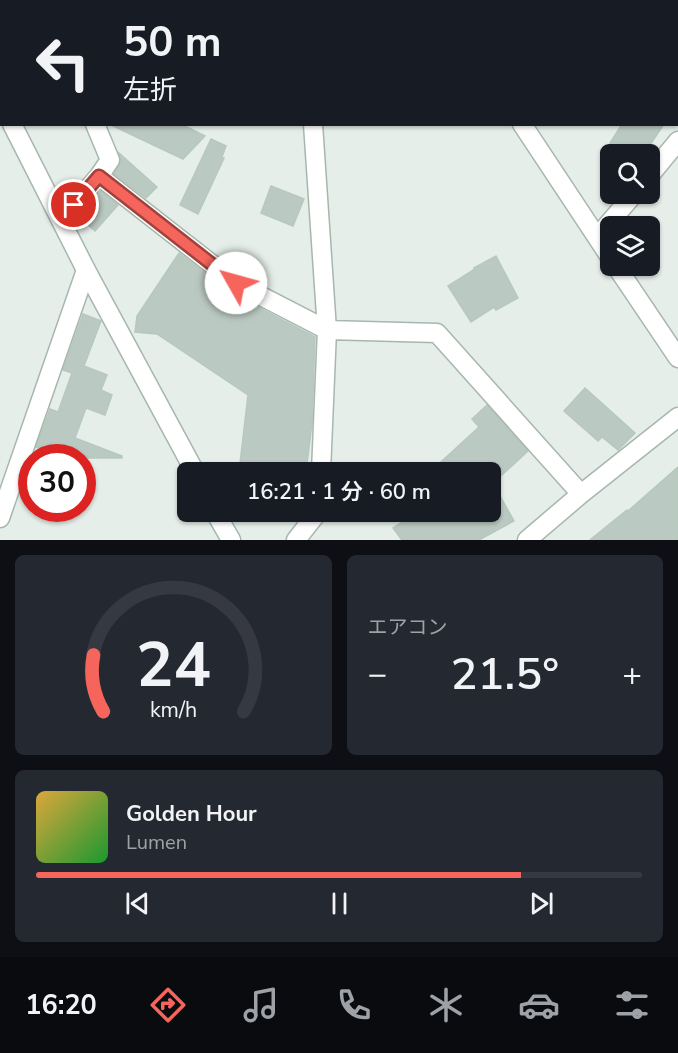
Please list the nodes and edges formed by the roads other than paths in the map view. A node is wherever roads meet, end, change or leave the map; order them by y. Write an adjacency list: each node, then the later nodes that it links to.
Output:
1 (13, 126): 9 (street)
2 (96, 126): 7 (street)
3 (313, 126): 14 (street)
4 (523, 126): 10 (street)
5 (678, 141): 6 (street)
6 (660, 163)
7 (99, 176): 9 (street); 14 (street)
8 (625, 204): 10 (street)
9 (61, 220): 12 (street)
10 (597, 237): 11 (street)
11 (600, 242)
12 (86, 270): 17 (street); 20 (street)
13 (623, 276): 15 (street)
14 (327, 330): 18 (street); 19 (street)
15 (678, 358)
16 (678, 417): 19 (street)
17 (190, 462)
18 (321, 462)
19 (581, 494): 25 (street)
20 (0, 518)
21 (221, 522): 23 (street)
22 (310, 522): 24 (street)
23 (231, 540)
24 (296, 540)
25 (527, 540)

